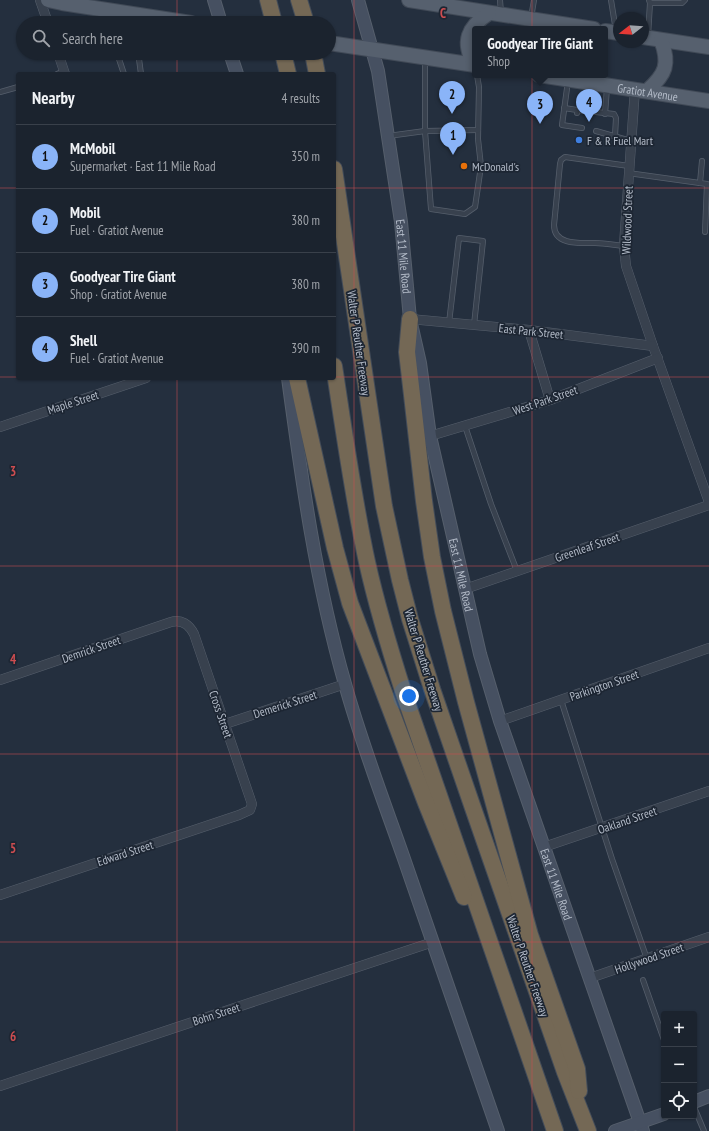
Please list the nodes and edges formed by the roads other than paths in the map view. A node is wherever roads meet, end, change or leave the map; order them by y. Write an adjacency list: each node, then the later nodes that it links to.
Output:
1 (40, 0): 17 (street)
2 (48, 0): 15 (main road)
3 (117, 0): 15 (main road)
4 (214, 0): 20 (main road)
5 (268, 0): 21 (highway)
6 (299, 0): 22 (highway)
7 (358, 0): 31 (main road, East 11 Mile Road)
8 (409, 0): 13 (main road)
9 (500, 0): 16 (lane)
10 (534, 0): 23 (lane)
11 (611, 0): 27 (lane)
12 (685, 0): 14 (lane)
13 (429, 2): 16 (main road)
14 (649, 2): 28 (lane)
15 (103, 10): 18 (lane); 19 (main road)
16 (495, 14): 23 (main road); 24 (main road)
17 (46, 16)
18 (105, 16)
19 (144, 16)
20 (219, 16)
21 (272, 16)
22 (304, 16)
23 (531, 19): 25 (main road)
24 (473, 26)
25 (575, 26)
26 (472, 28): 39 (main road)
27 (613, 32)
28 (651, 38): 30 (main road); 52 (main road)
29 (336, 44): 31 (main road)
30 (709, 47)
31 (373, 49): 32 (main road); 61 (main road, East 11 Mile Road)
32 (425, 57): 40 (main road); 59 (lane)
33 (59, 60): 41 (street)
34 (119, 60): 42 (lane)
35 (139, 60): 43 (lane)
36 (232, 60): 44 (main road)
37 (285, 60): 45 (highway)
38 (314, 60): 46 (highway)
39 (472, 60)
40 (472, 65)
41 (62, 72)
42 (123, 72)
43 (141, 72)
44 (236, 72)
45 (288, 72)
46 (317, 72)
47 (478, 78): 58 (lane)
48 (562, 78): 49 (main road, Gratiot Avenue)
49 (569, 79): 50 (main road, Gratiot Avenue); 55 (lane)
50 (608, 85): 52 (main road, Gratiot Avenue); 56 (lane)
51 (16, 88): 53 (lane)
52 (641, 90): 54 (main road, Gratiot Avenue); 63 (street, Wildwood Street)
53 (0, 92)
54 (709, 101)
55 (564, 108): 56 (lane); 57 (lane)
56 (605, 114): 62 (lane)
57 (582, 128)
58 (478, 130): 59 (lane); 59 (lane)
59 (425, 131): 61 (lane)
60 (596, 131): 62 (lane)
61 (388, 136): 72 (main road, East 11 Mile Road)
62 (615, 136): 63 (lane)
63 (631, 140): 65 (street, Wildwood Street)
64 (702, 161): 67 (lane)
65 (628, 169): 67 (lane); 71 (street, Wildwood Street); 71 (lane)
66 (336, 182): 112 (highway, Walter P Reuther Freeway)
67 (700, 183): 68 (lane)
68 (708, 184): 69 (lane)
69 (707, 212): 70 (lane)
70 (705, 232)
71 (624, 246): 76 (street, Wildwood Street)
72 (410, 319): 73 (street, East Park Street); 85 (main road, East 11 Mile Road); 112 (highway)
73 (450, 323): 74 (street, East Park Street); 74 (lane)
74 (474, 325): 75 (street, East Park Street)
75 (529, 330): 76 (street, East Park Street); 82 (street)
76 (653, 346): 77 (street, Wildwood Street)
77 (658, 358): 82 (street, West Park Street); 86 (street)
78 (336, 379): 104 (highway)
79 (140, 380): 84 (street, Maple Street)
80 (288, 380): 93 (main road)
81 (297, 380): 104 (highway)
82 (550, 400): 83 (street, West Park Street)
83 (465, 426): 85 (street, West Park Street); 88 (lane)
84 (0, 427)
85 (430, 436): 89 (main road, East 11 Mile Road)
86 (709, 502)
87 (709, 505): 88 (street, Greenleaf Street)
88 (517, 571): 89 (street, Greenleaf Street)
89 (465, 589): 95 (main road, East 11 Mile Road)
90 (182, 622): 92 (street, Demrick Street); 96 (street, Cross Street)
91 (709, 648): 94 (street, Parkington Street)
92 (0, 680)
93 (345, 684): 96 (street, Demerick Street); 103 (main road)
94 (561, 700): 95 (street, Parkington Street); 99 (lane)
95 (500, 721): 100 (main road, East 11 Mile Road)
96 (225, 724): 98 (street, Cross Street)
97 (709, 791): 99 (street, Oakland Street)
98 (250, 810): 101 (street, Edward Street)
99 (603, 828): 100 (street, Oakland Street); 105 (lane)
100 (544, 847): 106 (main road, East 11 Mile Road)
101 (0, 895)
102 (709, 937): 105 (street, Hollywood Street)
103 (433, 942): 109 (street, Bohn Street); 117 (main road)
104 (495, 958): 118 (highway)
105 (647, 958): 106 (street, Hollywood Street)
106 (590, 978): 115 (main road, East 11 Mile Road)
107 (643, 980): 108 (lane)
108 (661, 1031)
109 (0, 1086)
110 (709, 1096): 111 (main road)
111 (697, 1101)
112 (581, 1111): 119 (highway, Walter P Reuther Freeway)
113 (697, 1114): 120 (lane)
114 (661, 1116): 115 (main road)
115 (642, 1127): 116 (main road)
116 (617, 1130)
117 (498, 1131)
118 (555, 1131)
119 (588, 1131)
120 (704, 1131)

